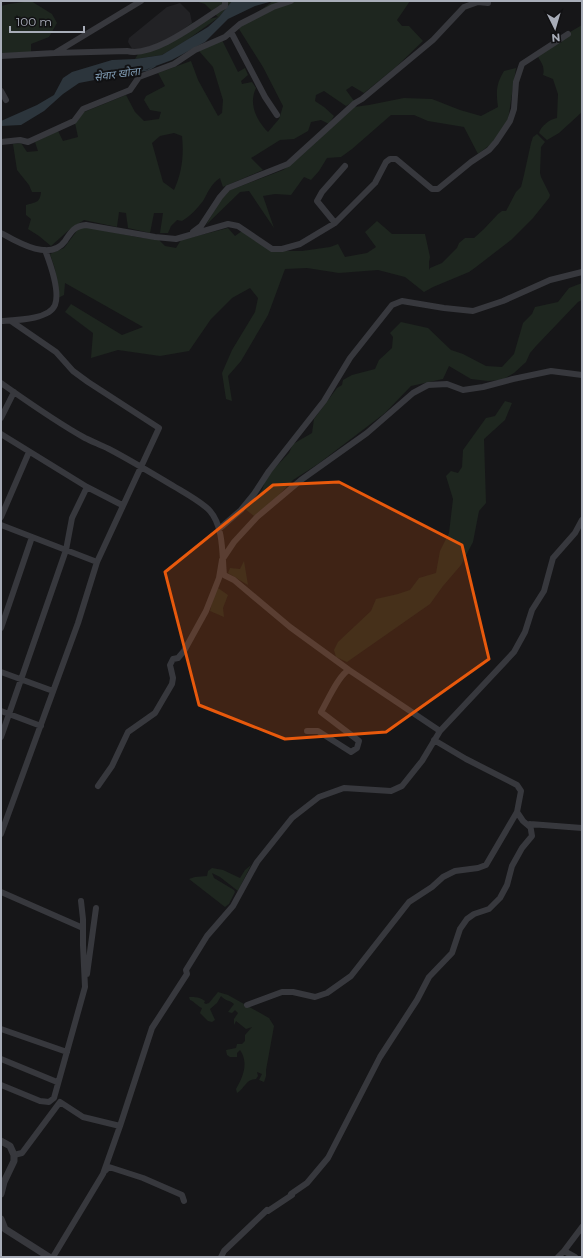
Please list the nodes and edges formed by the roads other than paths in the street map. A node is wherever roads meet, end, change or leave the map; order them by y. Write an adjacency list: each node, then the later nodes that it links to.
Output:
1 (141, 1): 7 (street)
2 (225, 1): 7 (street)
3 (291, 1): 5 (street)
4 (488, 3): 16 (street)
5 (231, 32): 11 (street); 12 (street)
6 (568, 34): 14 (street)
7 (55, 53): 8 (street)
8 (1, 56)
9 (1, 92): 10 (street)
10 (6, 100)
11 (277, 115)
12 (1, 142)
13 (345, 166): 14 (street)
14 (335, 223): 16 (street)
15 (1, 233): 17 (street)
16 (192, 234): 17 (street)
17 (45, 250): 20 (street)
18 (582, 272): 33 (street)
19 (1, 321): 20 (street)
20 (11, 321): 27 (street)
21 (582, 375): 36 (street)
22 (1, 383): 23 (street)
23 (14, 392): 24 (street); 27 (street)
24 (1, 418)
25 (1, 434): 26 (street)
26 (29, 452): 28 (street); 30 (street)
27 (140, 466): 29 (street); 33 (street)
28 (87, 487): 29 (street); 35 (street)
29 (122, 506): 37 (street)
30 (1, 517)
31 (582, 520): 47 (street)
32 (1, 525): 34 (street)
33 (219, 529): 36 (street)
34 (32, 537): 35 (street); 38 (street)
35 (66, 550): 37 (street); 41 (street)
36 (222, 560): 39 (street); 50 (street)
37 (97, 562): 42 (street)
38 (1, 628)
39 (349, 670): 46 (street); 47 (street)
40 (1, 672): 41 (street)
41 (21, 680): 42 (street); 44 (street)
42 (53, 691): 45 (street)
43 (1, 711): 44 (street)
44 (9, 714): 45 (street); 48 (street)
45 (41, 726): 54 (street)
46 (307, 731)
47 (440, 731): 49 (street)
48 (1, 737)
49 (434, 740): 51 (street); 66 (street)
50 (98, 786)
51 (517, 812): 52 (street); 60 (street)
52 (530, 824): 53 (street); 77 (street)
53 (582, 828)
54 (1, 834)
55 (1, 892): 58 (street)
56 (81, 900): 58 (street)
57 (96, 908): 59 (street)
58 (83, 928): 59 (street)
59 (85, 987): 62 (street)
60 (247, 1005)
61 (1, 1028): 62 (street)
62 (67, 1052): 65 (street)
63 (1, 1060): 64 (street)
64 (57, 1082)
65 (1, 1084)
66 (120, 1126): 68 (street); 69 (street)
67 (1, 1141): 68 (street)
68 (14, 1154): 70 (street)
69 (103, 1174): 71 (street); 76 (street)
70 (1, 1194)
71 (184, 1201)
72 (1, 1219): 75 (street)
73 (582, 1227): 74 (street)
74 (564, 1250): 78 (street); 79 (street)
75 (49, 1257)
76 (53, 1257)
77 (221, 1257)
78 (558, 1257)
79 (575, 1257)

